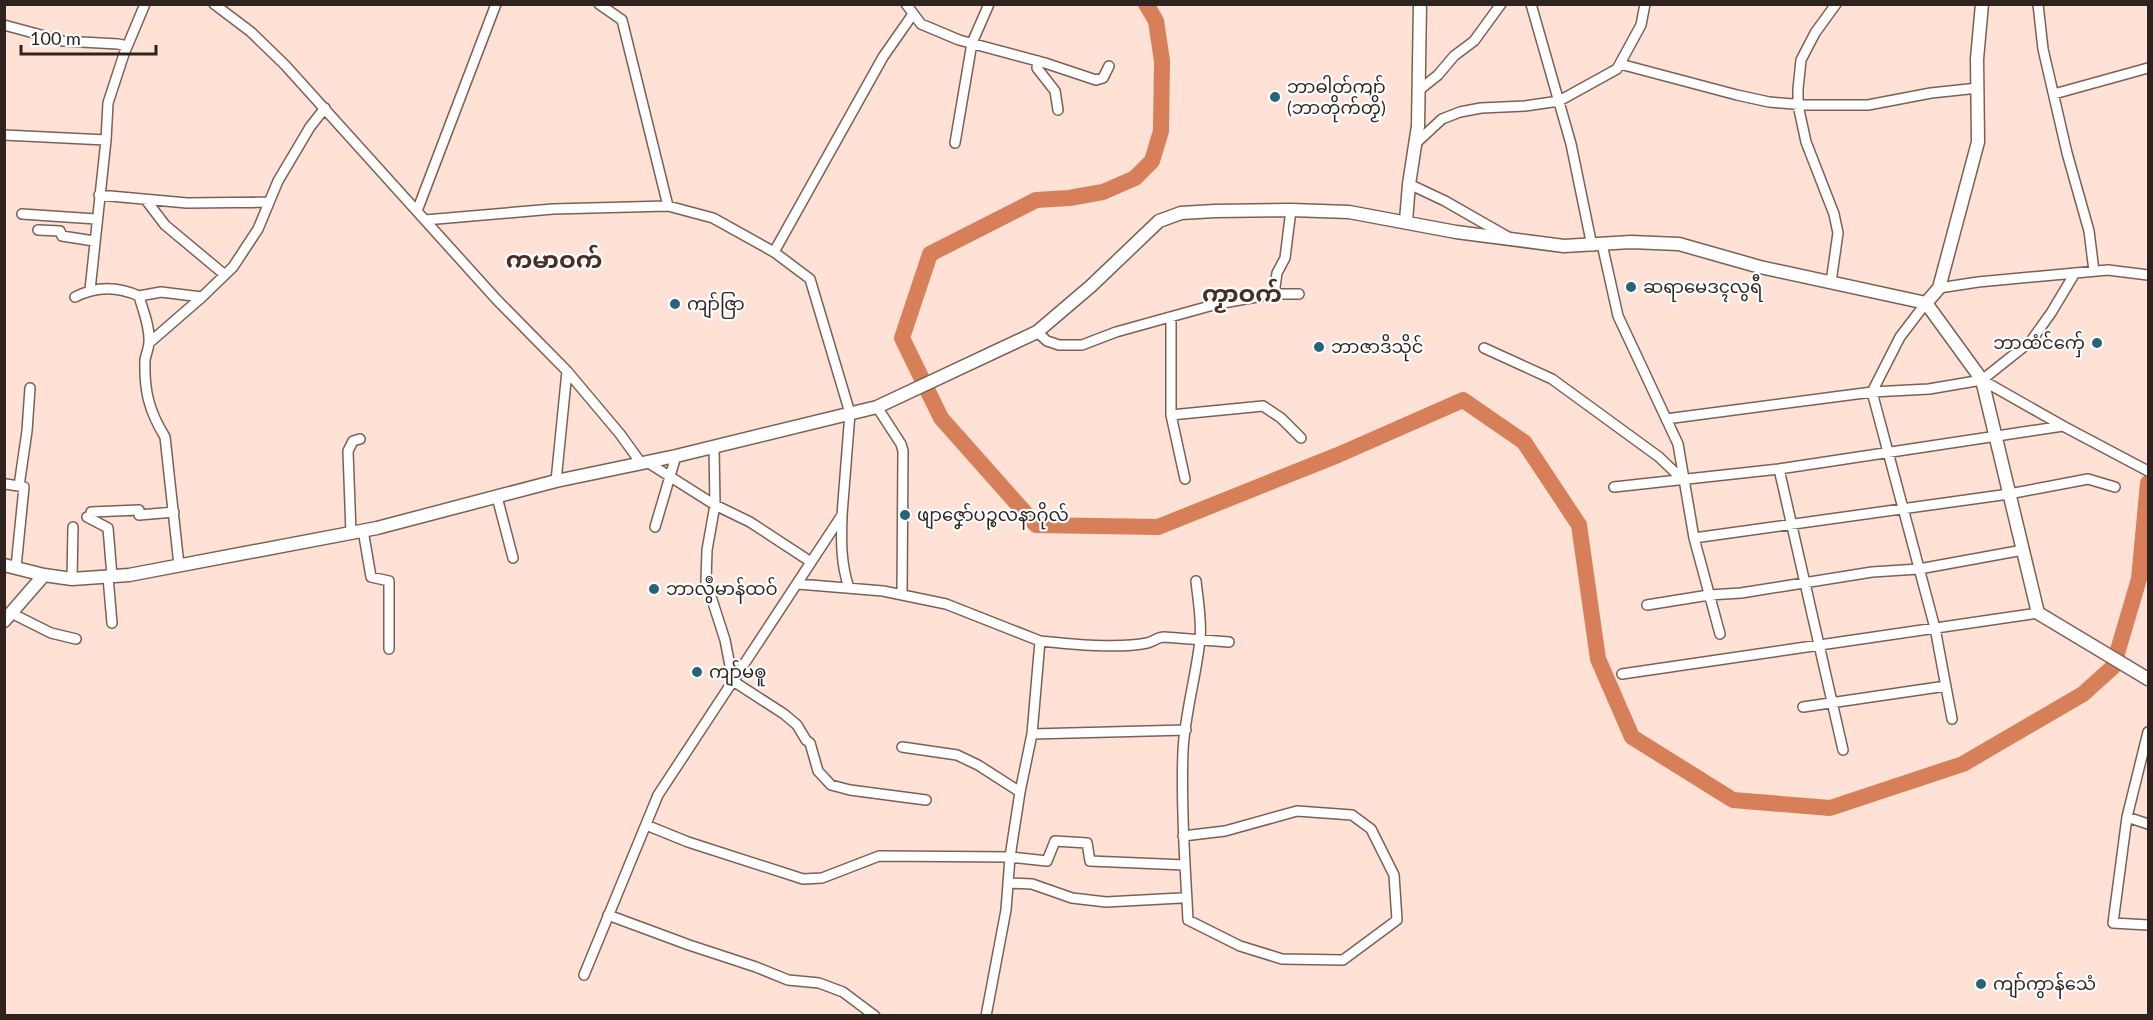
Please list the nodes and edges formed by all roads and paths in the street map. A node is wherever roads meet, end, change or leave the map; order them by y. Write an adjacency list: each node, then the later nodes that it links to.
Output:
1 (145, 4): 17 (street)
2 (214, 4): 27 (street)
3 (496, 4): 39 (street)
4 (599, 4): 37 (street)
5 (906, 4): 14 (street)
6 (989, 4): 16 (street)
7 (1420, 4): 23 (street)
8 (1501, 4): 23 (street)
9 (1531, 4): 25 (street)
10 (1645, 4): 19 (street)
11 (1982, 4): 22 (street)
12 (2037, 4): 24 (street)
13 (1835, 5): 26 (street)
14 (913, 14): 16 (street); 48 (street)
15 (4, 26): 17 (street)
16 (972, 43): 18 (street); 31 (street)
17 (127, 46): 30 (street)
18 (1038, 61): 20 (street); 28 (street)
19 (1620, 64): 25 (street); 26 (street)
20 (1109, 66)
21 (2148, 68): 24 (street)
22 (1978, 88): 26 (street); 54 (street)
23 (1418, 91): 32 (street)
24 (2054, 94): 49 (street)
25 (1559, 102): 32 (street); 47 (street)
26 (1798, 105): 53 (street)
27 (325, 108): 36 (street); 39 (street)
28 (1058, 110)
29 (4, 135): 30 (street)
30 (106, 140): 34 (street)
31 (955, 143)
32 (1413, 146): 33 (street)
33 (1409, 184): 43 (street); 45 (street)
34 (99, 195): 35 (street); 41 (street)
35 (146, 200): 36 (street); 51 (street)
36 (269, 202): 51 (street)
37 (668, 206): 42 (street); 48 (street)
38 (1291, 210): 43 (street); 56 (street); 63 (street)
39 (417, 212): 42 (street)
40 (22, 214): 41 (street)
41 (96, 219): 46 (street)
42 (425, 220): 66 (street)
43 (1406, 221): 45 (street)
44 (38, 230): 46 (street)
45 (1513, 240): 47 (street)
46 (94, 241): 55 (street)
47 (1597, 245): 53 (street); 73 (street)
48 (774, 252): 71 (street)
49 (2094, 271): 50 (street); 52 (street)
50 (2075, 273): 54 (street); 67 (street)
51 (225, 275): 60 (street)
52 (2148, 275)
53 (1831, 282): 61 (street)
54 (1940, 288): 61 (street)
55 (90, 290): 58 (street); 59 (street)
56 (1274, 294): 57 (street); 62 (street)
57 (1299, 294)
58 (139, 296): 60 (street); 64 (street)
59 (75, 297)
60 (202, 297): 64 (street)
61 (1926, 303): 67 (street); 69 (street)
62 (1171, 317): 63 (street); 72 (street)
63 (1037, 332): 70 (street)
64 (149, 343): 96 (street)
65 (1484, 348): 86 (street)
66 (567, 371): 81 (street); 87 (street)
67 (1982, 380): 69 (street); 74 (street); 75 (street)
68 (30, 388): 89 (street)
69 (1872, 392): 73 (street); 79 (street)
70 (877, 407): 71 (street); 116 (street)
71 (850, 413): 78 (street); 97 (street)
72 (1171, 414): 76 (street); 85 (street)
73 (1666, 418): 86 (street)
74 (2063, 426): 75 (street); 83 (street)
75 (1994, 436): 79 (street); 92 (street)
76 (1300, 438)
77 (360, 440): 101 (street)
78 (714, 446): 80 (street); 94 (street)
79 (1888, 451): 82 (street); 95 (street)
80 (676, 456): 81 (street); 84 (street)
81 (644, 463): 84 (street); 87 (street)
82 (1779, 469): 86 (street); 98 (street)
83 (2148, 471)
84 (670, 478): 94 (street); 100 (street)
85 (1185, 479)
86 (1683, 480): 90 (street); 102 (street)
87 (556, 481): 93 (street)
88 (6, 484): 89 (street)
89 (19, 486): 107 (street)
90 (1614, 487)
91 (2115, 487): 92 (street)
92 (2009, 494): 95 (street); 103 (street)
93 (497, 497): 101 (street); 104 (street)
94 (715, 505): 105 (street); 132 (street)
95 (1903, 510): 98 (street); 108 (street)
96 (174, 512): 106 (street); 110 (street)
97 (842, 515): 105 (street); 115 (street)
98 (1791, 523): 102 (street); 113 (street)
99 (73, 527): 111 (street)
100 (655, 527)
101 (357, 532): 106 (street); 129 (street)
102 (1694, 538): 117 (street)
103 (2023, 550): 108 (street); 119 (street)
104 (513, 558)
105 (811, 562): 114 (street)
106 (179, 565): 110 (street)
107 (10, 566): 109 (street)
108 (1919, 569): 113 (street); 122 (street)
109 (44, 575): 111 (street); 120 (street)
110 (110, 577): 111 (street); 121 (street)
111 (72, 579)
112 (1196, 580): 125 (street)
113 (1804, 581): 117 (street); 128 (street)
114 (798, 584): 115 (street); 132 (street)
115 (849, 588): 116 (street)
116 (902, 595): 126 (street)
117 (1709, 595): 118 (street); 123 (street)
118 (1647, 605)
119 (2038, 613): 122 (street); 131 (street)
120 (8, 617): 124 (street)
121 (112, 623)
122 (1935, 628): 128 (street); 133 (street)
123 (1720, 633)
124 (76, 639)
125 (1200, 639): 126 (street); 127 (street); 137 (street)
126 (1040, 641): 139 (street)
127 (1229, 642)
128 (1819, 645): 130 (street); 134 (street)
129 (389, 649)
130 (1622, 674)
131 (2148, 680)
132 (733, 681): 143 (street); 146 (street)
133 (1946, 686): 134 (street); 136 (street)
134 (1833, 704): 135 (street); 141 (street)
135 (1803, 707)
136 (1952, 718)
137 (1186, 730): 139 (street); 147 (street)
138 (2148, 732): 144 (street)
139 (1032, 734): 142 (street)
140 (902, 747): 142 (street)
141 (1843, 750)
142 (1020, 792): 148 (street)
143 (926, 800)
144 (2127, 817): 145 (street); 153 (street)
145 (2148, 824)
146 (646, 825): 148 (street); 152 (street)
147 (1183, 836): 149 (street); 149 (street)
148 (1010, 857): 149 (street); 150 (street)
149 (1185, 866)
150 (1008, 883): 151 (street); 156 (street)
151 (1181, 898)
152 (608, 915): 154 (street); 155 (street)
153 (2148, 925)
154 (584, 975)
155 (875, 1016)
156 (986, 1016)

